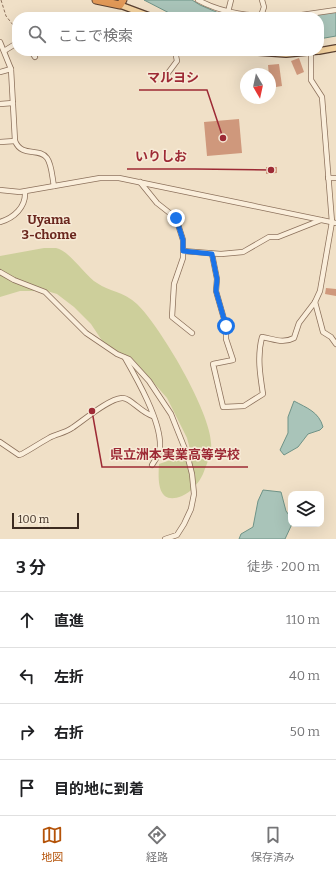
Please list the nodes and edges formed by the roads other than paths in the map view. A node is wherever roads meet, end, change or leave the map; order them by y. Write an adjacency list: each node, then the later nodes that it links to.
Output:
1 (96, 0): 5 (highway)
2 (198, 0): 8 (street)
3 (231, 0): 8 (street)
4 (262, 0): 9 (street)
5 (122, 3): 7 (main road)
6 (336, 10): 10 (street)
7 (141, 12)
8 (228, 12)
9 (262, 12)
10 (322, 12)
11 (0, 42): 15 (street)
12 (12, 46): 15 (street)
13 (336, 48): 14 (main road)
14 (324, 50)
15 (4, 51): 18 (street)
16 (176, 56): 20 (street)
17 (311, 56): 25 (street)
18 (11, 69): 19 (street); 21 (street)
19 (0, 72)
20 (168, 73)
21 (13, 102): 22 (street); 23 (street)
22 (0, 104)
23 (15, 141): 24 (street); 28 (street)
24 (0, 142)
25 (328, 178): 26 (street); 33 (street)
26 (336, 178)
27 (140, 182): 28 (street); 31 (street); 34 (street)
28 (54, 186): 30 (street)
29 (0, 190): 30 (street)
30 (25, 192): 32 (street)
31 (321, 220): 33 (street); 35 (street)
32 (0, 222)
33 (334, 223): 37 (street)
34 (183, 251): 35 (street); 38 (street)
35 (212, 254): 37 (street)
36 (0, 272): 40 (street)
37 (315, 302): 39 (street)
38 (192, 333)
39 (336, 344)
40 (125, 358): 41 (street); 44 (street)
41 (153, 416): 42 (street); 43 (street)
42 (0, 442)
43 (152, 465)
44 (165, 539)

